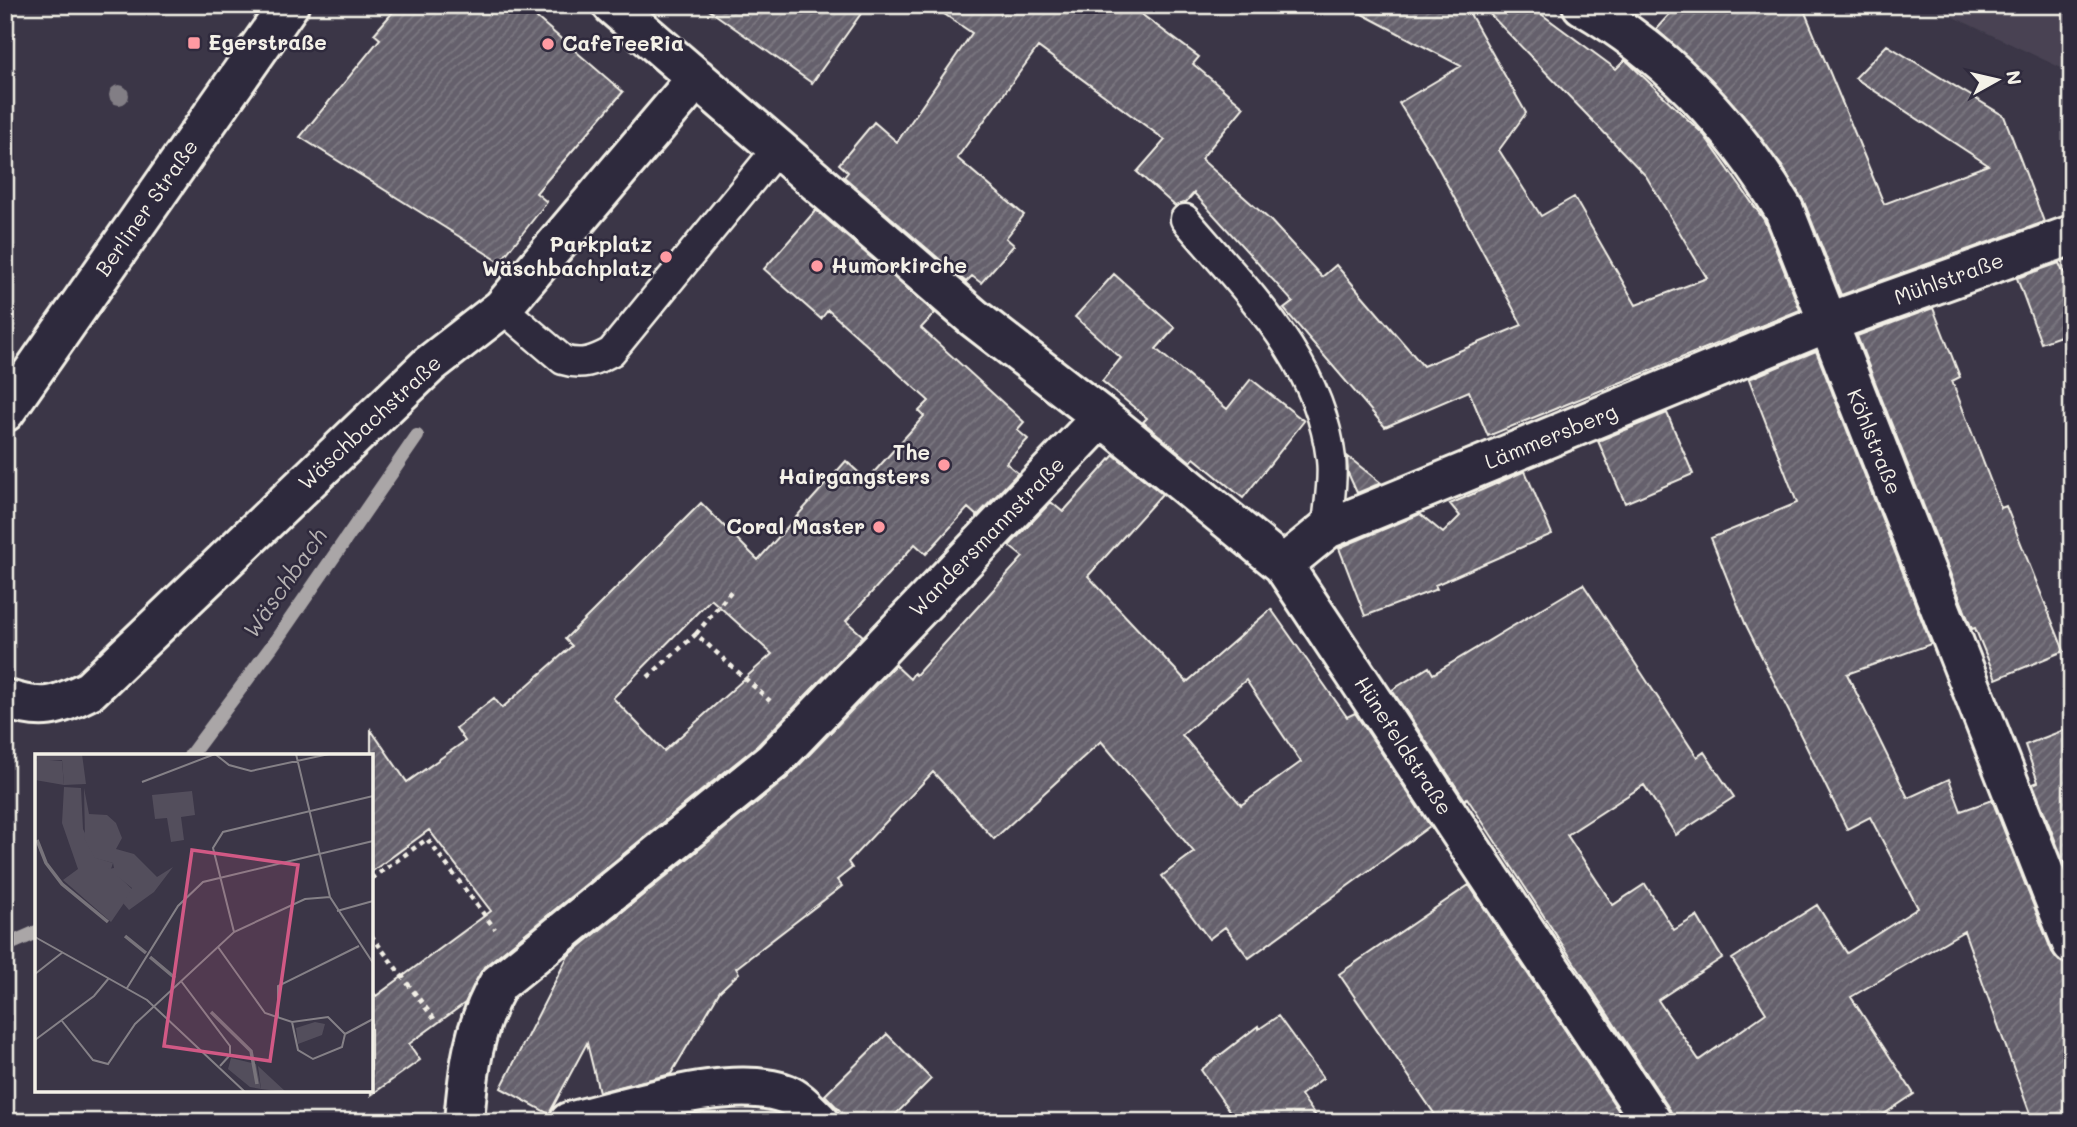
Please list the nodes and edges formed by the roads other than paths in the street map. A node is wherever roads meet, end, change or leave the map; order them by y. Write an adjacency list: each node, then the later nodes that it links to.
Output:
1 (289, 5): 10 (street, Berliner Straße)
2 (612, 5): 4 (street)
3 (1582, 5): 9 (street, Köhlstraße)
4 (696, 78): 5 (street); 8 (street, Wäschbachstraße)
5 (777, 149): 8 (lane); 11 (street)
6 (1185, 219): 12 (lane)
7 (2072, 236): 9 (street, Mühlstraße)
8 (502, 308): 14 (street, Wäschbachstraße)
9 (1826, 323): 12 (street, Lämmersberg); 15 (street, Köhlstraße)
10 (5, 412)
11 (1102, 417): 13 (street, Hünefeldstraße); 16 (street, Wandersmannstraße)
12 (1327, 529): 13 (street, Lämmersberg)
13 (1283, 565): 19 (street, Hünefeldstraße)
14 (5, 699)
15 (2072, 944)
16 (464, 1122)
17 (569, 1122): 18 (street)
18 (820, 1122)
19 (1652, 1122)

